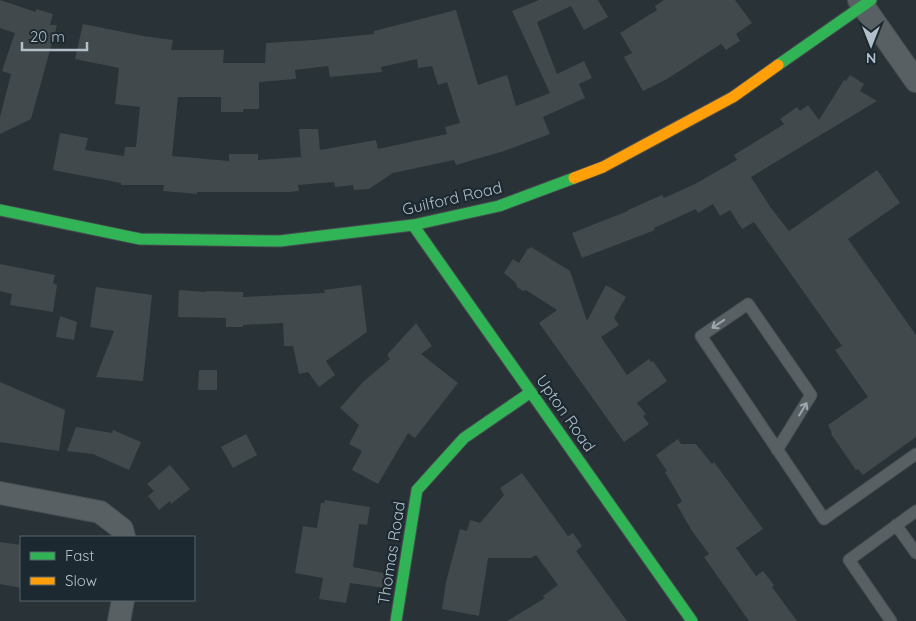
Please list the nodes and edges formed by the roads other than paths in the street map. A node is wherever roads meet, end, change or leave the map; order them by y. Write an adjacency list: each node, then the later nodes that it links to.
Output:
1 (864, 2): 2 (street); 4 (street, Guilford Road)
2 (916, 81)
3 (0, 210): 4 (street, Guilford Road)
4 (413, 225): 5 (street, Upton Road)
5 (531, 392): 15 (street, Thomas Road); 16 (street, Upton Road)
6 (777, 450): 6 (lane, one-way to 6); 7 (lane)
7 (916, 454)
8 (0, 493): 11 (street)
9 (916, 511): 10 (lane)
10 (896, 526): 12 (lane); 17 (lane)
11 (124, 536)
12 (916, 553)
13 (123, 601): 14 (street)
14 (119, 621)
15 (396, 621)
16 (692, 621)
17 (891, 621)

